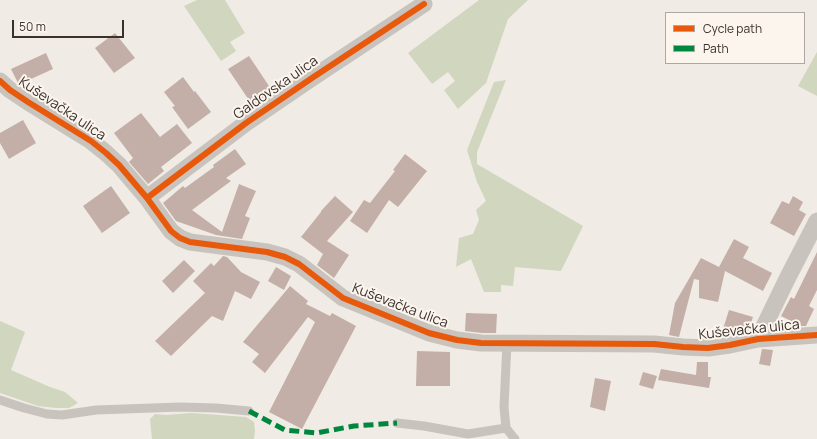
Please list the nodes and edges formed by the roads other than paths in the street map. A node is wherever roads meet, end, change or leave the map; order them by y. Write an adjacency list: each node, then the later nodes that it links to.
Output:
1 (424, 4): 3 (street, Galdovska ulica)
2 (0, 81): 3 (street, Kuševačka ulica)
3 (147, 198): 7 (street, Kuševačka ulica)
4 (817, 221): 6 (street)
5 (817, 335): 6 (street, Kuševačka ulica)
6 (758, 339): 7 (street, Kuševačka ulica)
7 (507, 343): 11 (lane)
8 (0, 400): 9 (lane)
9 (249, 411)
10 (397, 423): 11 (lane)
11 (506, 428): 12 (lane)
12 (515, 439)

